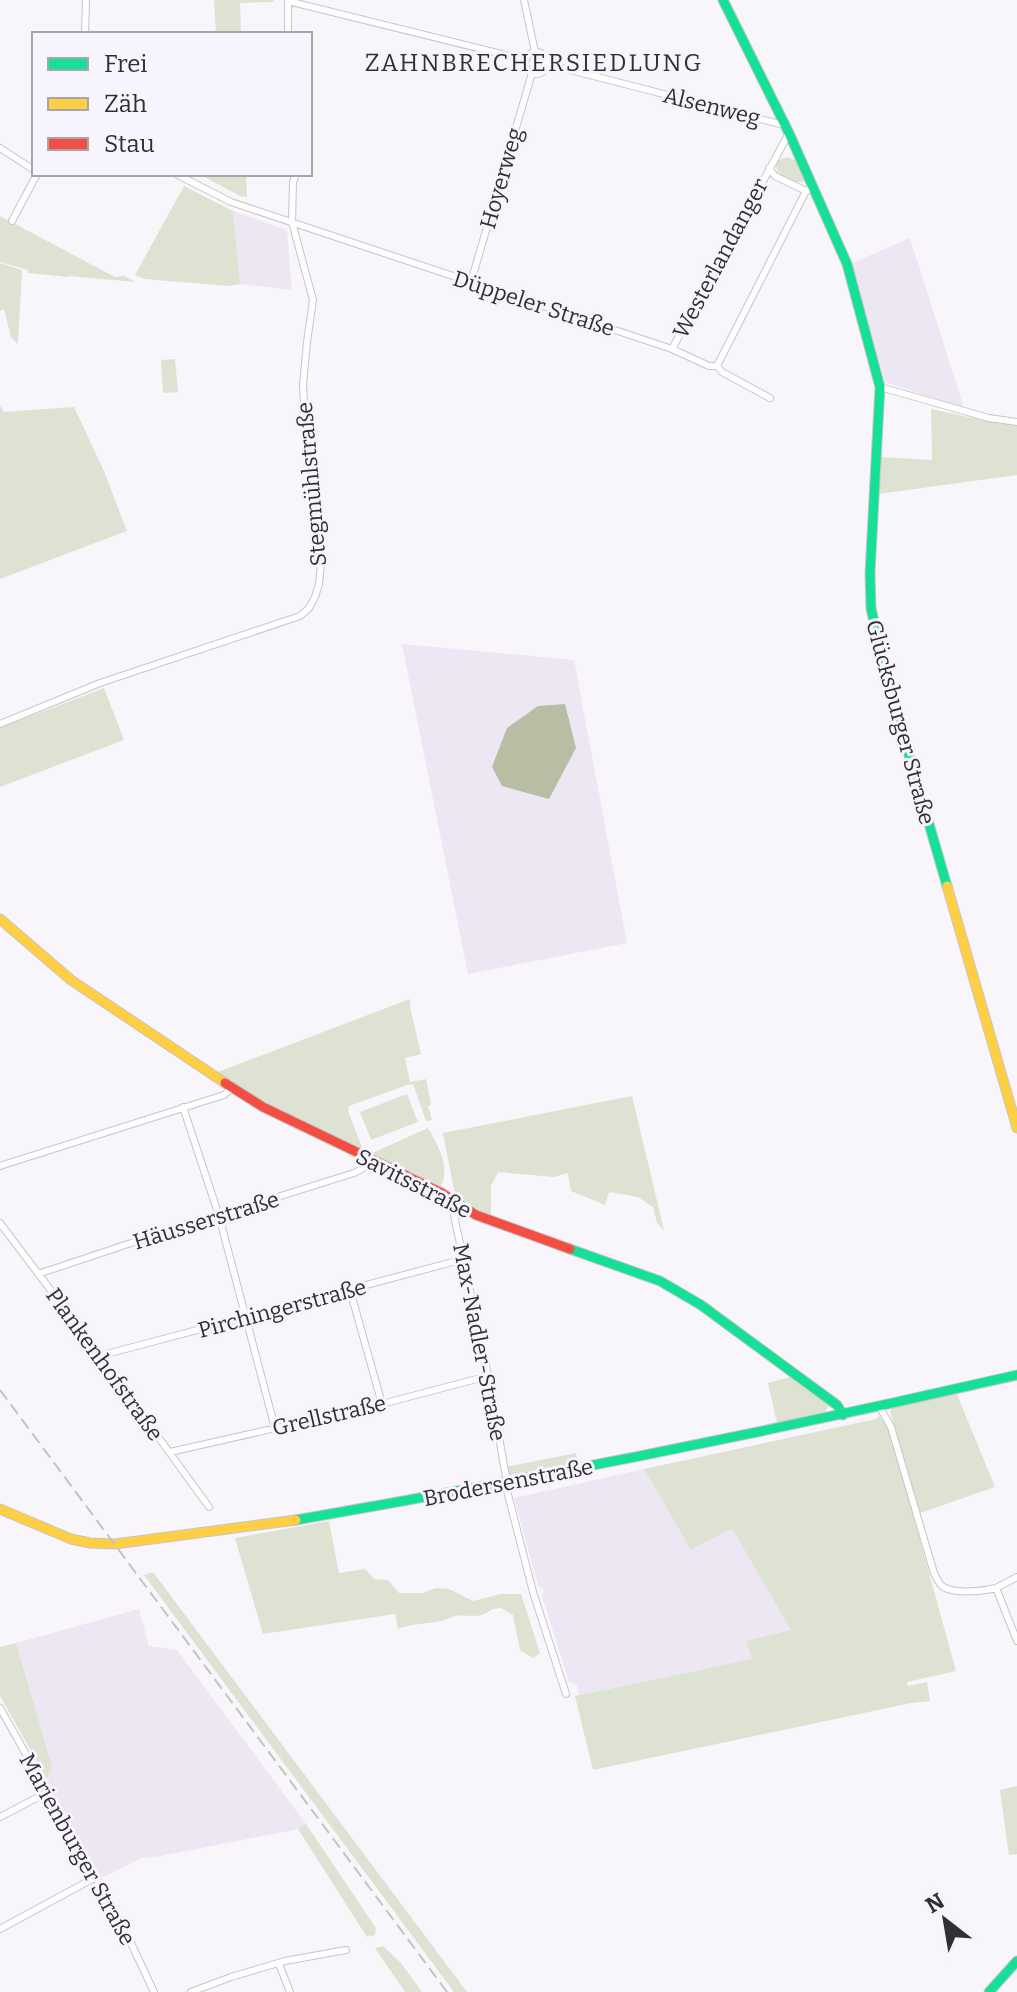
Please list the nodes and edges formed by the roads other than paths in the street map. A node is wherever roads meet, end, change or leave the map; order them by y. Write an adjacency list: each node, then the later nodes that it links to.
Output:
1 (86, 0): 5 (street)
2 (288, 0): 6 (street); 8 (street)
3 (524, 0): 7 (street)
4 (723, 0): 11 (street, Glücksburger Straße)
5 (85, 32)
6 (288, 32)
7 (535, 52): 8 (street); 9 (street)
8 (526, 60): 10 (street)
9 (547, 64): 10 (street); 11 (street, Alsenweg)
10 (532, 73): 21 (street, Hoyerweg)
11 (787, 129): 13 (street, Westerlandanger); 18 (street, Glücksburger Straße)
12 (0, 148): 14 (street)
13 (769, 168): 18 (street, Westerlandanger); 22 (street, Westerlandanger)
14 (32, 169)
15 (34, 176): 19 (street)
16 (180, 176): 20 (street, Düppeler Straße)
17 (295, 176): 20 (street)
18 (810, 189): 23 (street, Westerlandanger); 24 (street, Glücksburger Straße)
19 (12, 221)
20 (292, 222): 21 (street, Düppeler Straße); 27 (street, Stegmühlstraße)
21 (471, 282): 22 (street, Düppeler Straße)
22 (672, 349): 23 (street, Düppeler Straße)
23 (717, 366): 25 (street, Düppeler Straße)
24 (880, 387): 26 (street); 31 (street, Glücksburger Straße)
25 (770, 398)
26 (1017, 422)
27 (0, 724)
28 (0, 919): 29 (street, Savitsstraße)
29 (232, 1088): 30 (street); 32 (street, Savitsstraße)
30 (183, 1107): 33 (street); 35 (street)
31 (1017, 1128)
32 (372, 1161): 34 (street, Savitsstraße); 35 (street, Häusserstraße)
33 (0, 1166)
34 (451, 1201): 37 (street, Max-Nadler-Straße); 46 (street, Savitsstraße)
35 (219, 1216): 38 (street, Häusserstraße); 40 (street)
36 (0, 1223): 38 (street, Plankenhofstraße)
37 (464, 1259): 39 (street, Pirchingerstraße); 43 (street, Max-Nadler-Straße)
38 (38, 1274): 41 (street, Plankenhofstraße)
39 (350, 1290): 40 (street, Pirchingerstraße); 44 (street)
40 (245, 1318): 41 (street, Pirchingerstraße); 47 (street)
41 (99, 1356): 48 (street, Plankenhofstraße)
42 (1017, 1375): 45 (street, Brodersenstraße)
43 (488, 1376): 44 (street, Grellstraße); 49 (street, Max-Nadler-Straße)
44 (382, 1404): 47 (street, Grellstraße)
45 (879, 1406): 46 (street, Brodersenstraße); 53 (street)
46 (843, 1415): 49 (street, Brodersenstraße)
47 (275, 1428): 48 (street, Grellstraße)
48 (170, 1452): 50 (street, Plankenhofstraße)
49 (506, 1483): 51 (street, Brodersenstraße); 55 (street, Max-Nadler-Straße)
50 (209, 1507)
51 (0, 1509)
52 (1017, 1577): 53 (street)
53 (996, 1588): 54 (street)
54 (1017, 1641)
55 (566, 1694)
56 (0, 1708): 57 (street, Marienburger Straße)
57 (48, 1792): 58 (street); 59 (street, Marienburger Straße)
58 (0, 1817)
59 (96, 1877): 60 (street); 64 (street, Marienburger Straße)
60 (0, 1929)
61 (346, 1950): 63 (street)
62 (1017, 1961): 67 (street)
63 (279, 1964): 65 (street); 66 (street)
64 (154, 1992)
65 (191, 1992)
66 (290, 1992)
67 (989, 1992)

